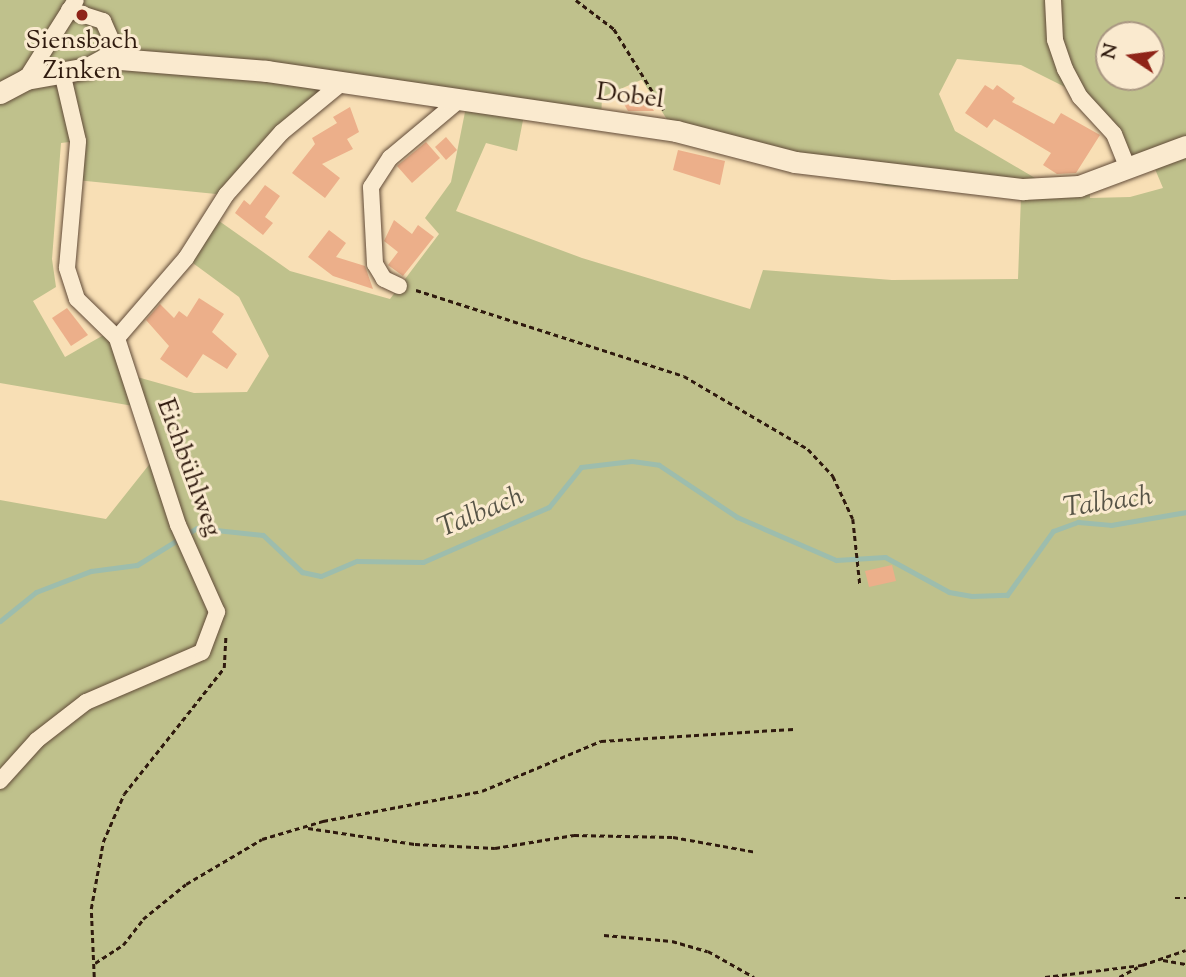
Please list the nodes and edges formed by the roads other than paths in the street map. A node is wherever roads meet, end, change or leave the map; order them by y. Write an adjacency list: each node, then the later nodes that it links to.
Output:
1 (1053, 0): 10 (street)
2 (72, 5): 3 (street); 5 (street)
3 (106, 58): 4 (street, Dobel); 6 (street, Dobel)
4 (62, 72): 5 (street, Dobel); 12 (street, Eichbühlweg)
5 (26, 79): 7 (street, Dobel)
6 (338, 86): 8 (street, Dobel); 12 (street)
7 (0, 93)
8 (458, 102): 10 (street, Dobel); 11 (street)
9 (1186, 146): 10 (street, Dobel)
10 (1127, 167)
11 (399, 286)
12 (117, 338): 13 (street, Eichbühlweg)
13 (0, 781)

